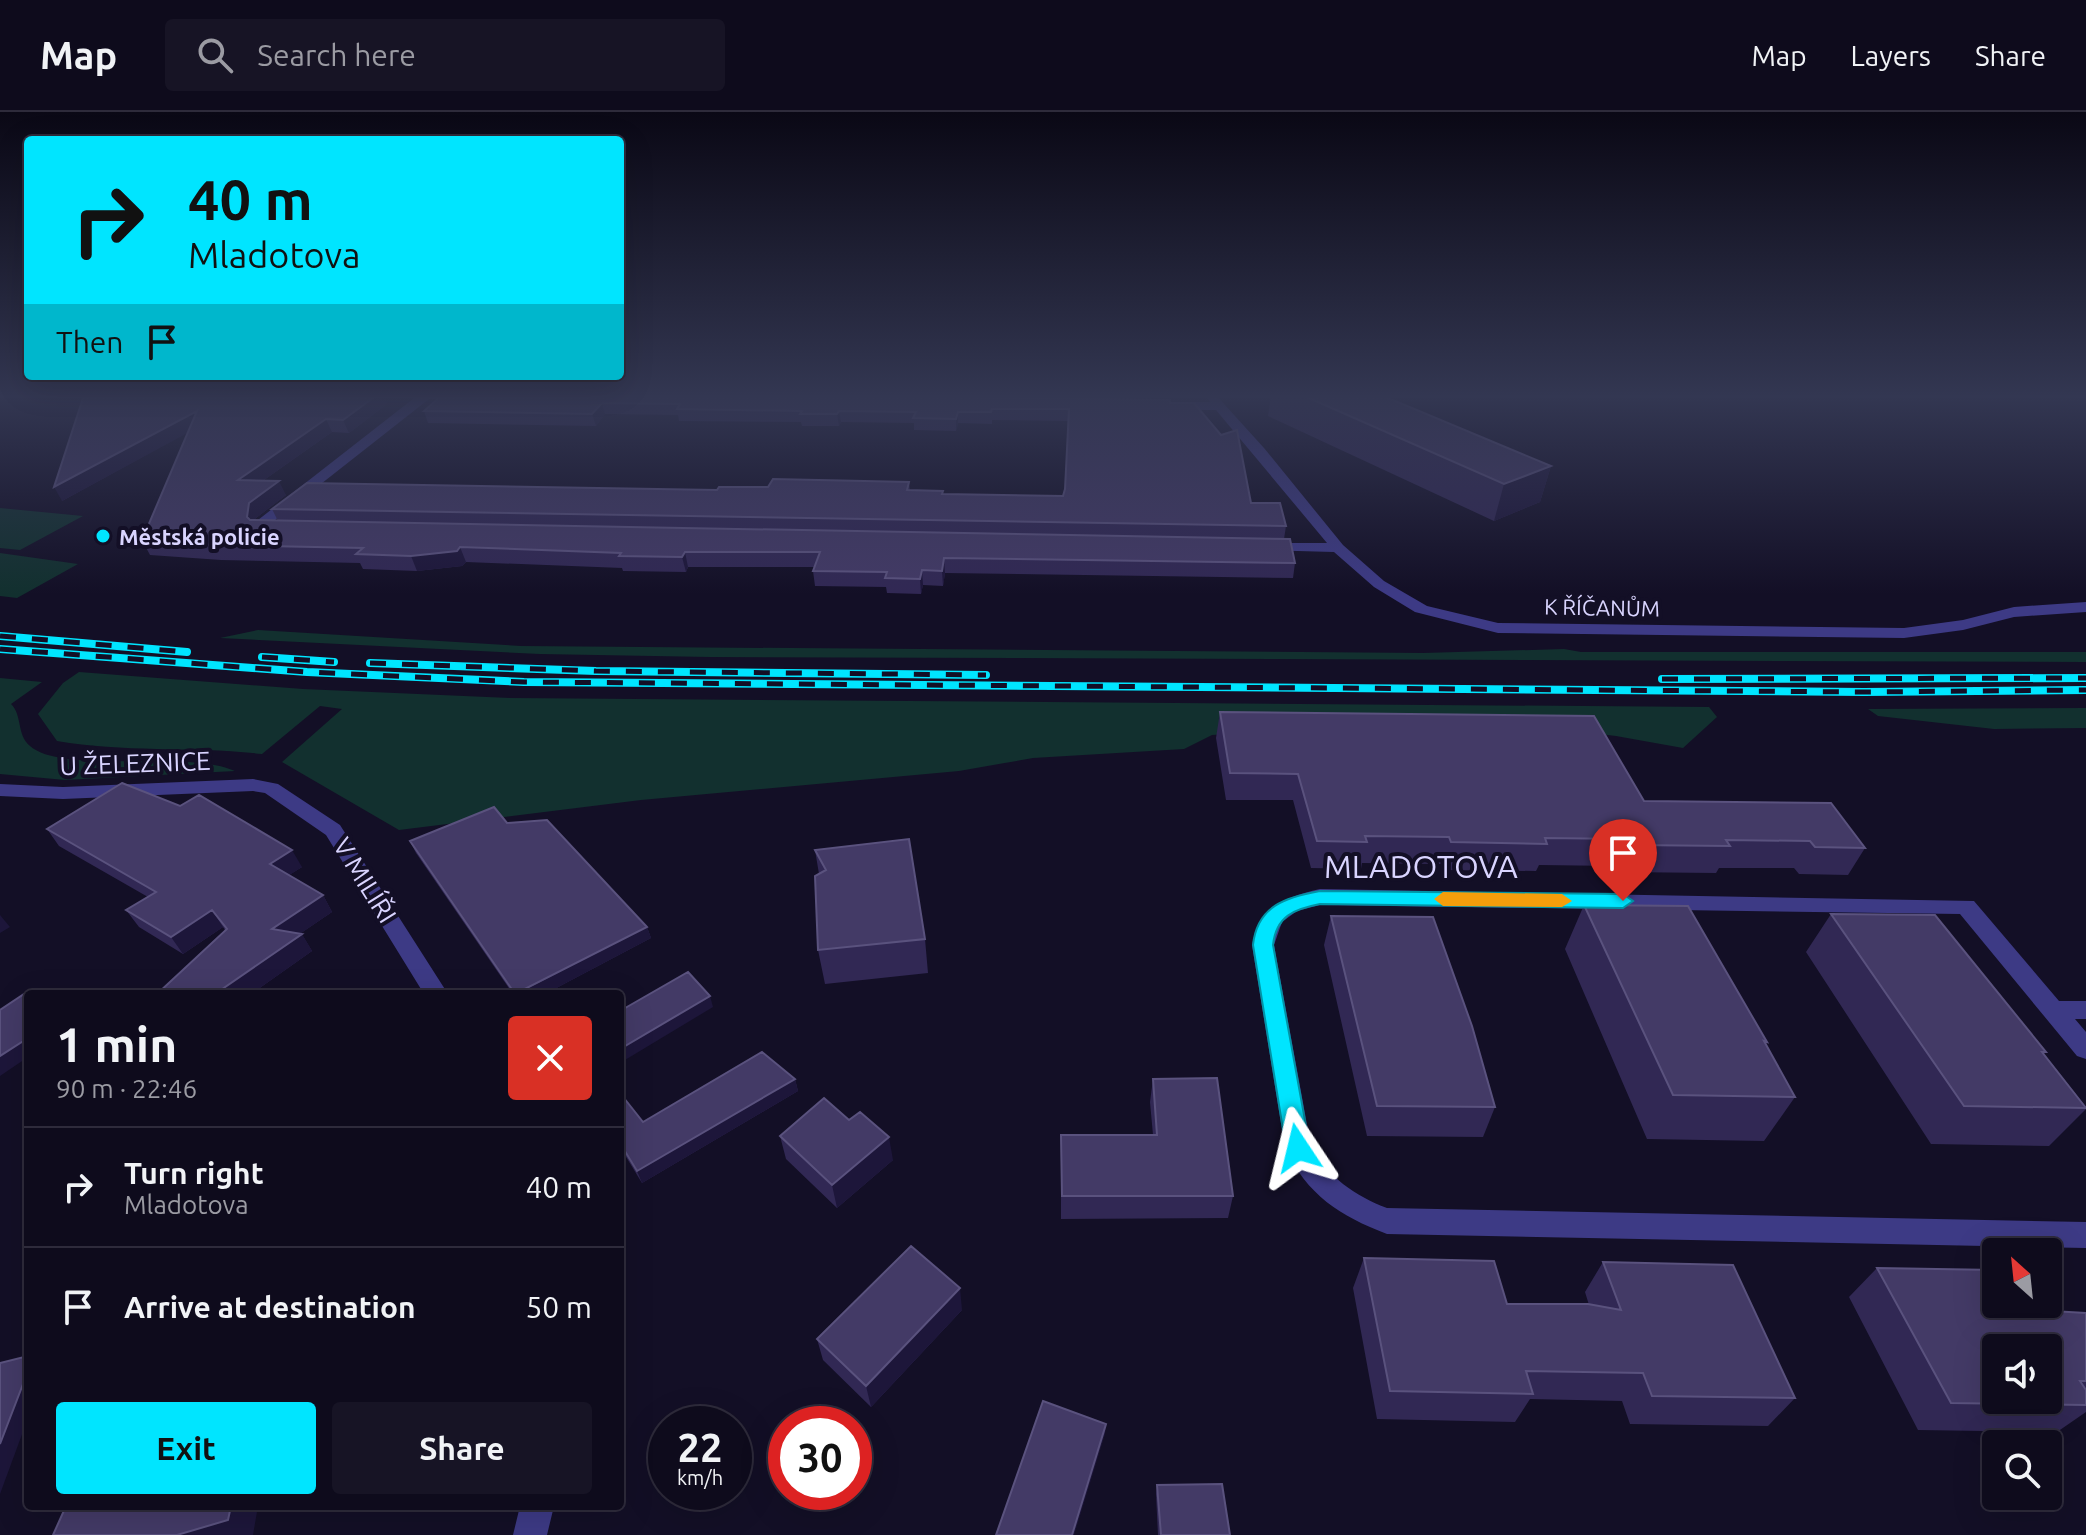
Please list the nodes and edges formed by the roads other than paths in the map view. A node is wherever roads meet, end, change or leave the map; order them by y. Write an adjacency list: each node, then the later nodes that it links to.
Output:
1 (338, 461): 3 (street)
2 (1268, 461): 5 (street, K ŘÍČANŮM)
3 (293, 531)
4 (1251, 547): 5 (street)
5 (1338, 548): 6 (street, K ŘÍČANŮM)
6 (2086, 607)
7 (271, 788): 8 (street, U ŽELEZNICE); 9 (street, V MILÍŘI)
8 (0, 790)
9 (433, 990)
10 (2053, 1010): 11 (street); 12 (street, MLADOTOVA); 13 (street, MLADOTOVA)
11 (2086, 1010)
12 (2086, 1049)
13 (2086, 1235)
14 (536, 1510): 15 (street)
15 (530, 1535)

